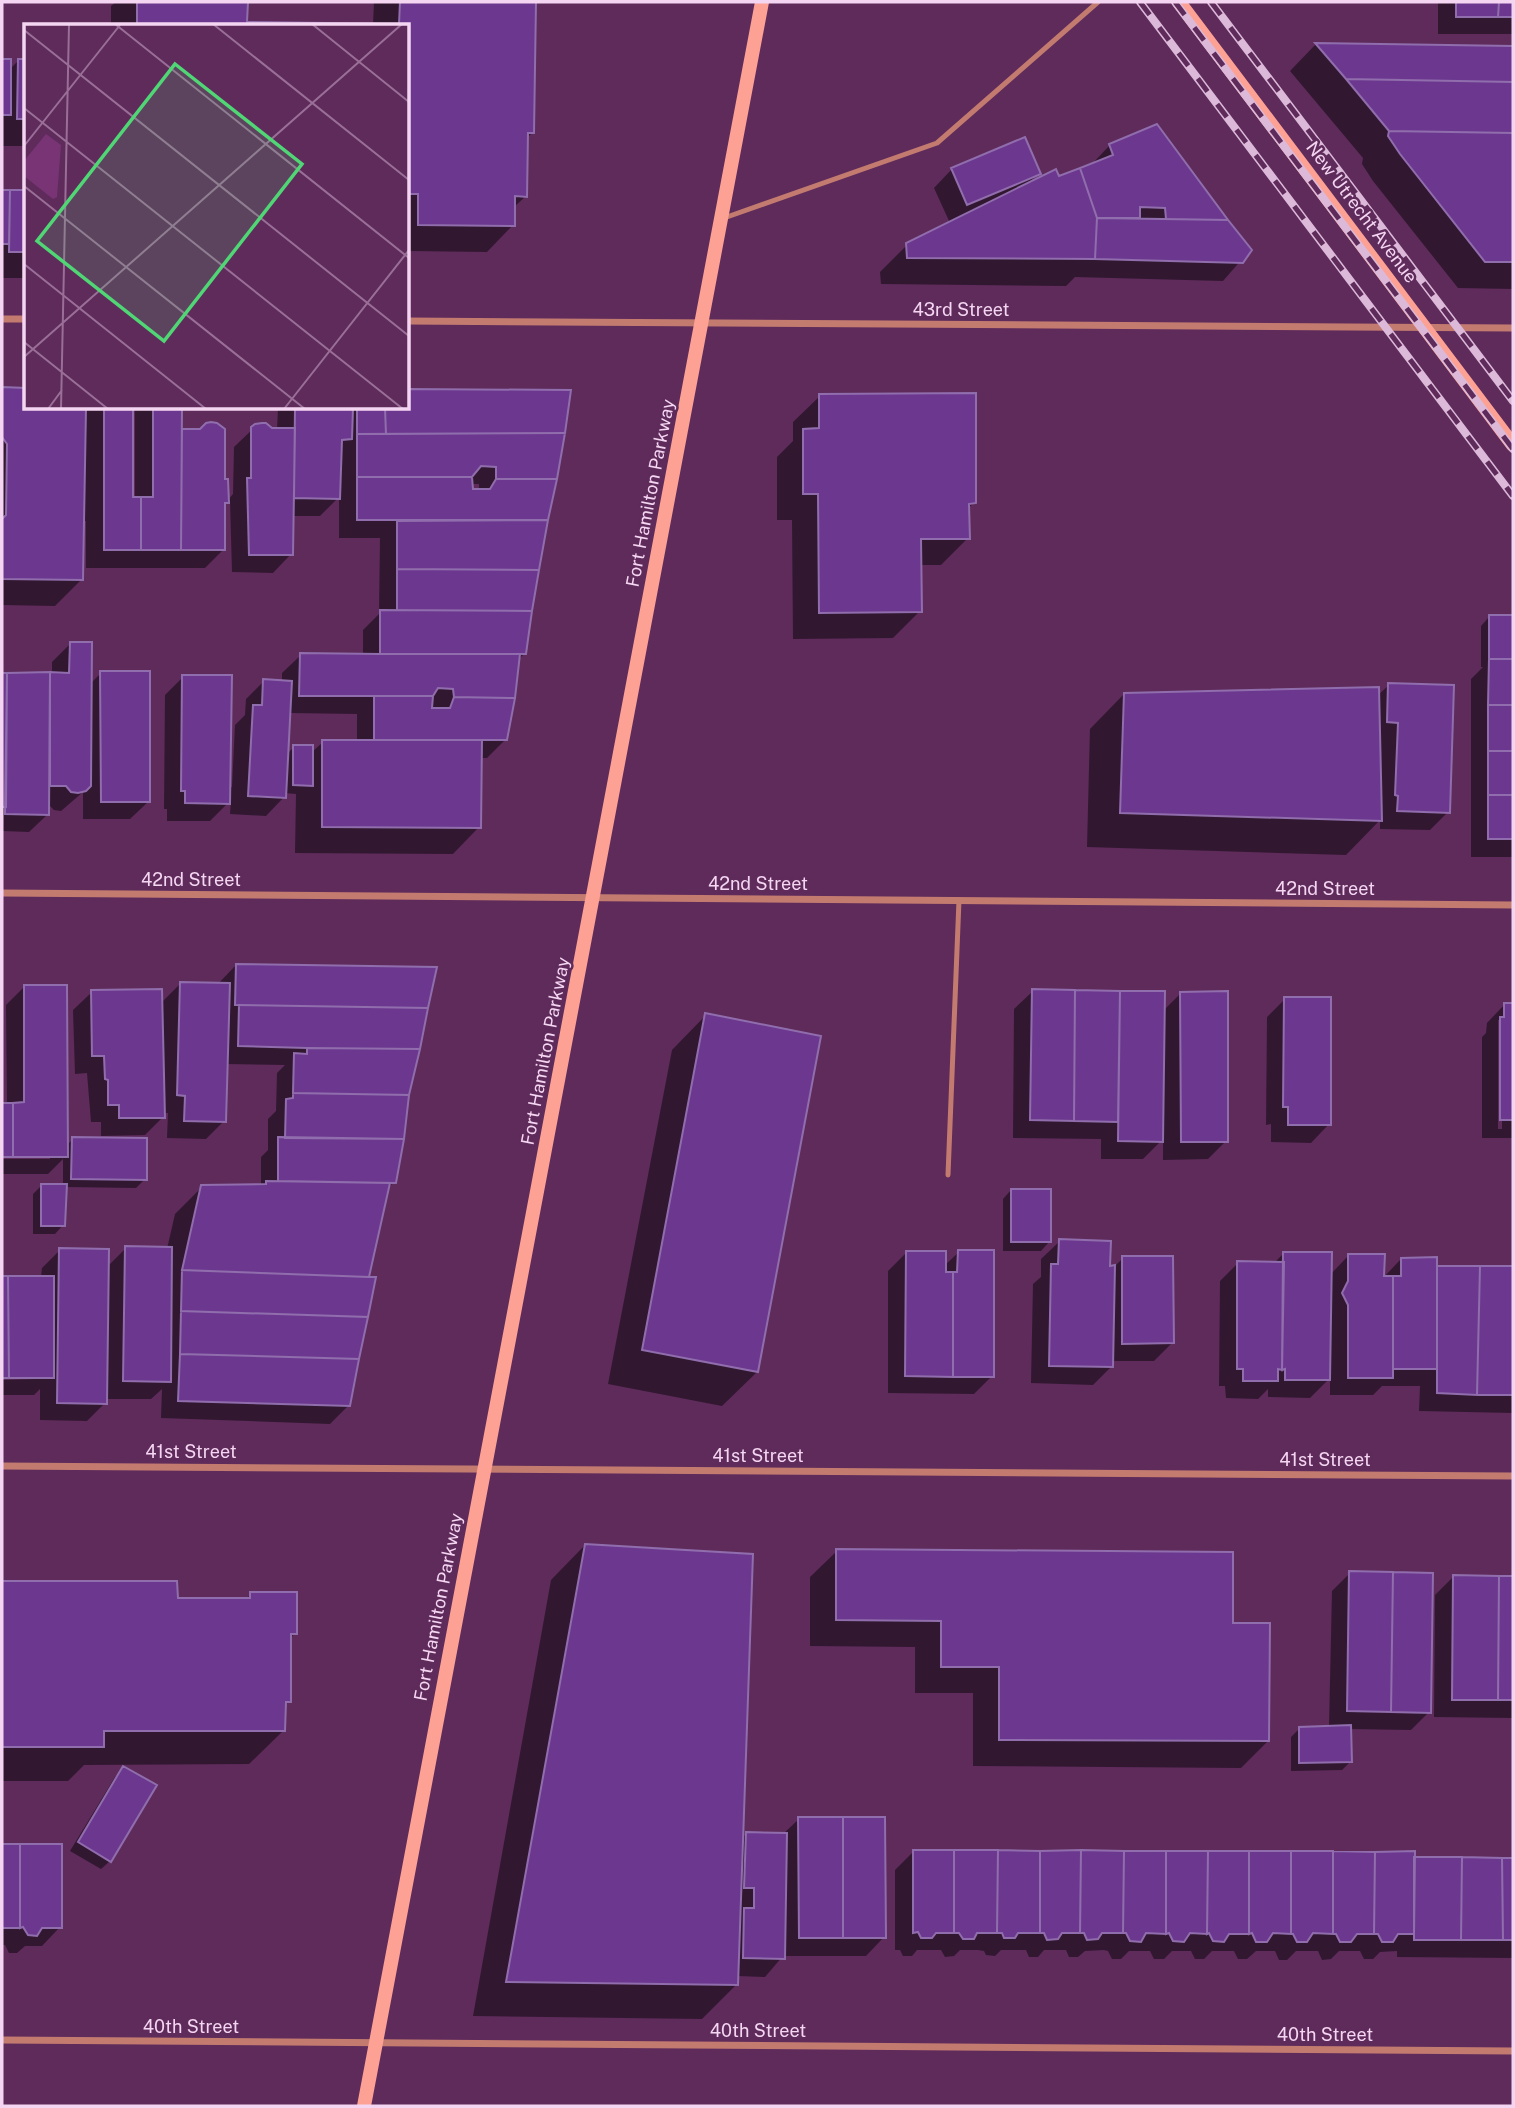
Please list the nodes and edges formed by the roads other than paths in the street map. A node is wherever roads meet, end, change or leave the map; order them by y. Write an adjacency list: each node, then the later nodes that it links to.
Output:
1 (762, 2): 4 (main road, Fort Hamilton Parkway)
2 (1098, 2): 4 (lane)
3 (1179, 2): 9 (main road, New Utrecht Avenue)
4 (721, 219): 8 (main road, Fort Hamilton Parkway)
5 (2, 319): 6 (street)
6 (24, 319)
7 (410, 321): 8 (street, 43rd Street)
8 (702, 323): 9 (street, 43rd Street); 13 (main road, Fort Hamilton Parkway)
9 (1425, 328): 10 (street, 43rd Street); 11 (main road, New Utrecht Avenue)
10 (1513, 328)
11 (1513, 445)
12 (2, 893): 13 (street, 42nd Street)
13 (592, 898): 14 (street, 42nd Street); 18 (main road, Fort Hamilton Parkway)
14 (959, 900): 15 (street, 42nd Street); 16 (lane)
15 (1513, 905)
16 (948, 1175)
17 (2, 1465): 18 (street, 41st Street)
18 (484, 1469): 19 (street, 41st Street); 21 (main road, Fort Hamilton Parkway)
19 (1513, 1476)
20 (2, 2040): 21 (street, 40th Street)
21 (376, 2043): 22 (street, 40th Street); 23 (main road, Fort Hamilton Parkway)
22 (1513, 2051)
23 (364, 2106)

